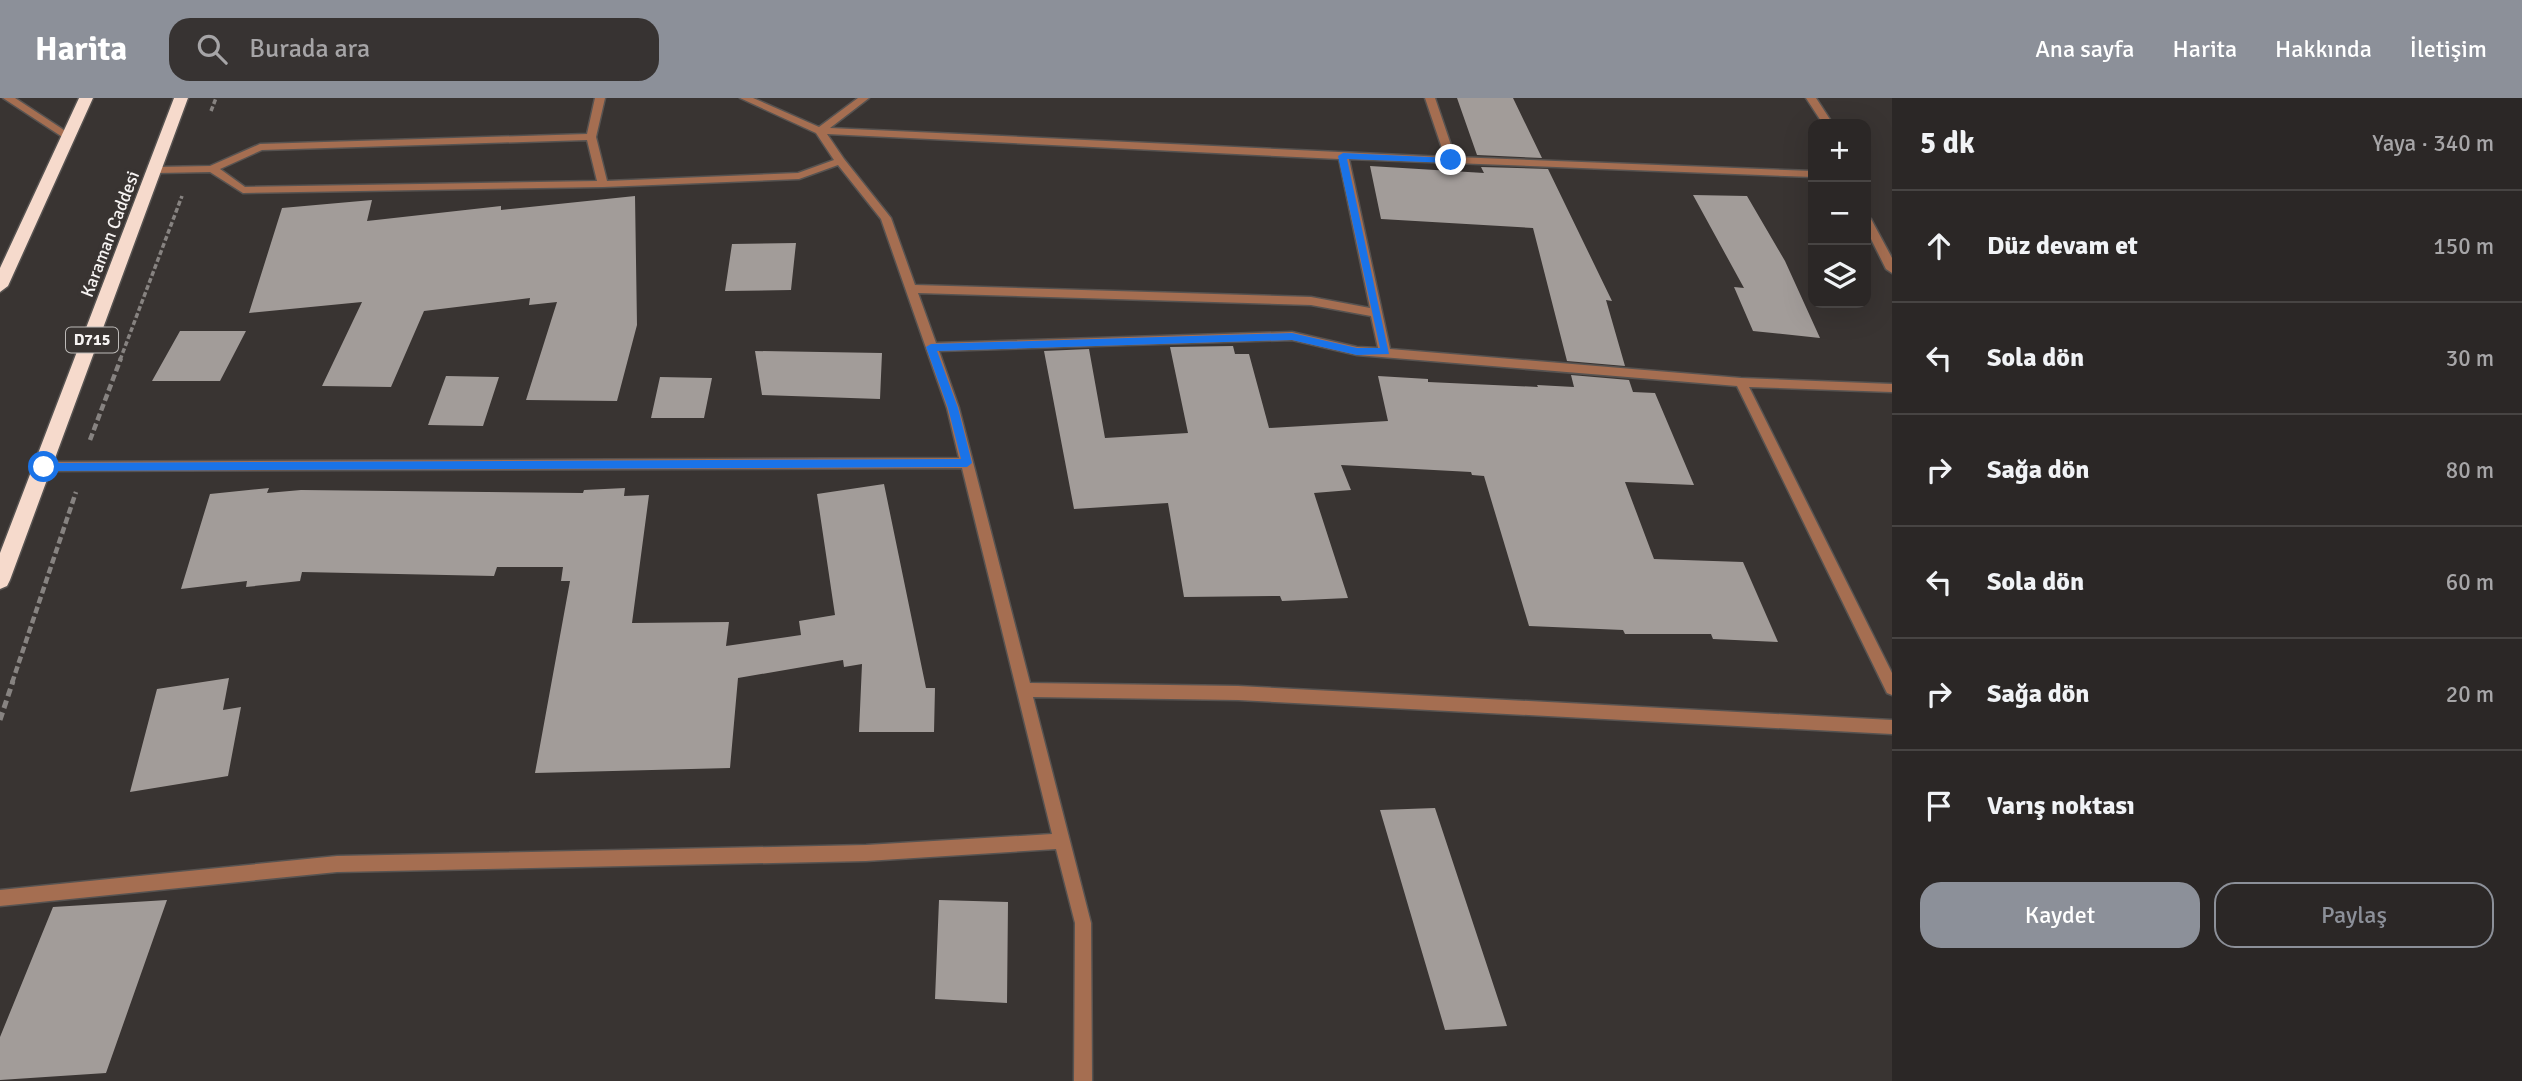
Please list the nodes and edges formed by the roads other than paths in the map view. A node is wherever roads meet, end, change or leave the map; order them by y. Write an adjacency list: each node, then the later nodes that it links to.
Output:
1 (8, 98): 11 (street)
2 (86, 98): 11 (highway)
3 (181, 98): 17 (highway, Karaman Caddesi / D715)
4 (600, 98): 12 (street)
5 (745, 98): 10 (street)
6 (864, 98): 10 (street)
7 (1430, 98): 14 (street)
8 (1811, 98): 9 (street)
9 (1825, 119)
10 (820, 131): 13 (street); 15 (street)
11 (68, 136): 22 (highway)
12 (591, 137): 16 (street); 19 (street)
13 (1343, 156): 14 (street); 24 (street)
14 (1451, 160): 18 (street)
15 (840, 161): 19 (street); 23 (street)
16 (212, 169): 17 (street); 19 (street)
17 (157, 170): 30 (highway, Karaman Caddesi / D715)
18 (1808, 174)
19 (603, 184)
20 (1871, 229): 21 (street)
21 (1892, 270)
22 (0, 286)
23 (911, 289): 24 (street); 25 (street)
24 (1377, 313): 26 (street)
25 (931, 347): 26 (street); 29 (street)
26 (1385, 352): 27 (street)
27 (1741, 382): 28 (street); 32 (street)
28 (1892, 388)
29 (967, 463): 30 (street); 33 (street)
30 (44, 467): 31 (highway, Karaman Caddesi / D715)
31 (0, 580)
32 (1892, 688)
33 (1026, 690): 34 (street); 35 (street)
34 (1892, 727)
35 (1062, 841): 36 (street); 37 (street)
36 (0, 898)
37 (1083, 1081)

